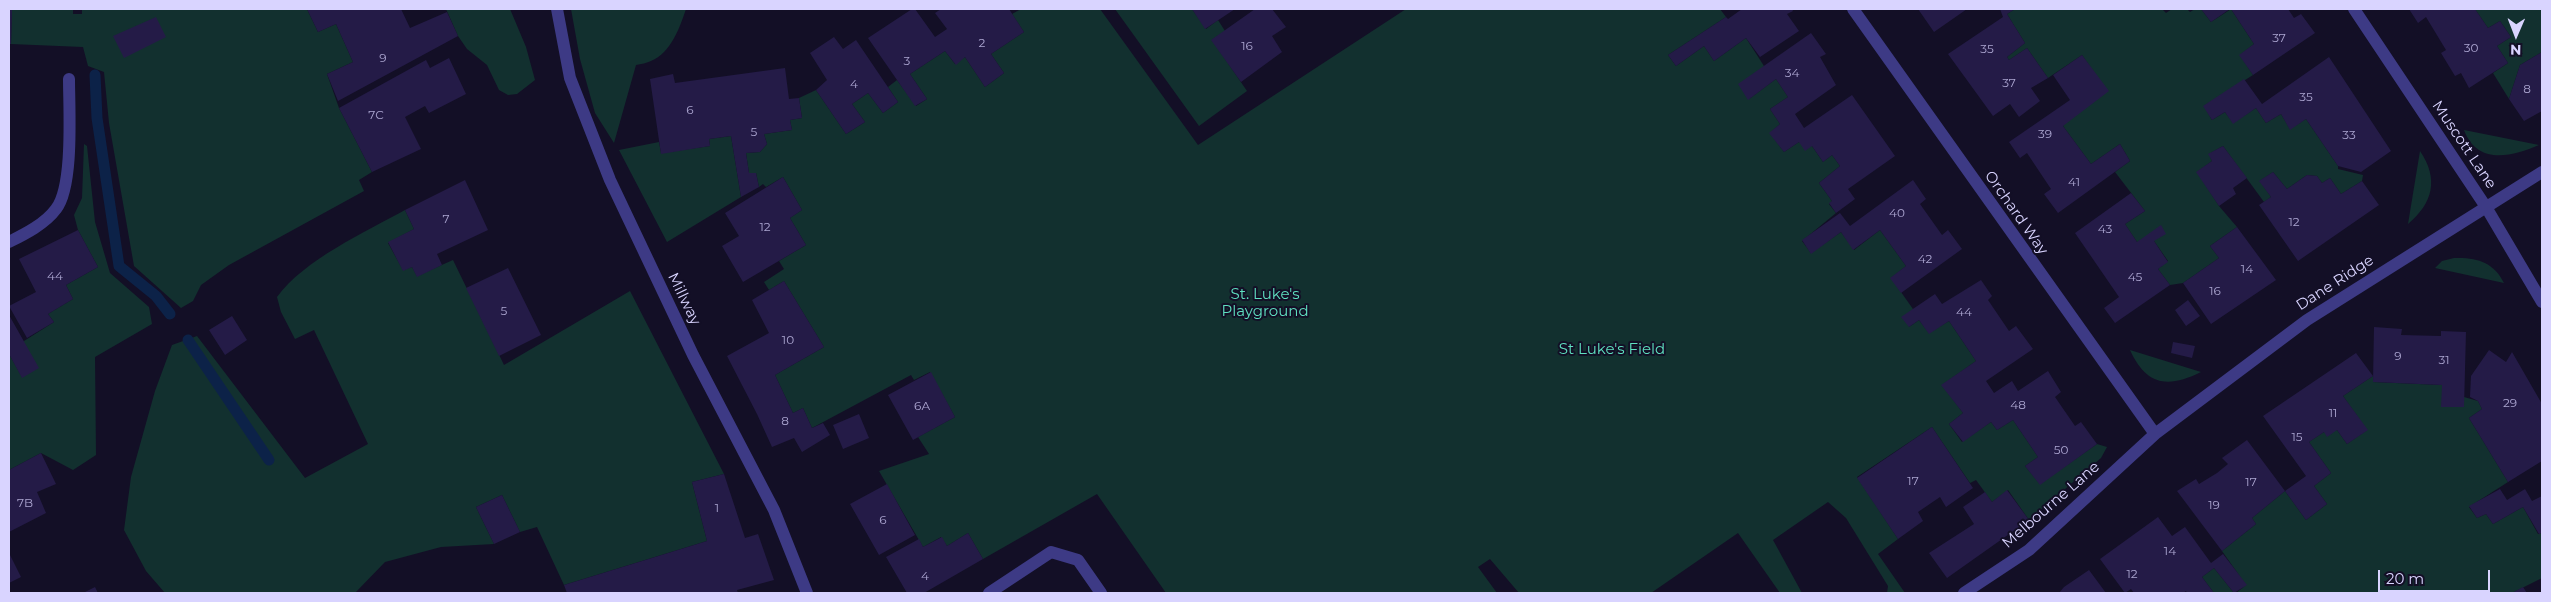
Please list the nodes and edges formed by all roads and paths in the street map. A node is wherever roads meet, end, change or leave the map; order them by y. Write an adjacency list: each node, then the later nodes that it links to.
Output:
1 (557, 9): 10 (street, Millway)
2 (1853, 9): 9 (street, Orchard Way)
3 (2354, 9): 6 (street, Muscott Lane)
4 (69, 79): 7 (street)
5 (2542, 172): 6 (street, Dane Ridge)
6 (2486, 207): 8 (street, Muscott Lane); 9 (street, Dane Ridge)
7 (9, 242)
8 (2542, 302)
9 (2155, 434): 13 (street, Melbourne Lane)
10 (807, 593)
11 (989, 593): 12 (street)
12 (1101, 593)
13 (1964, 593)

